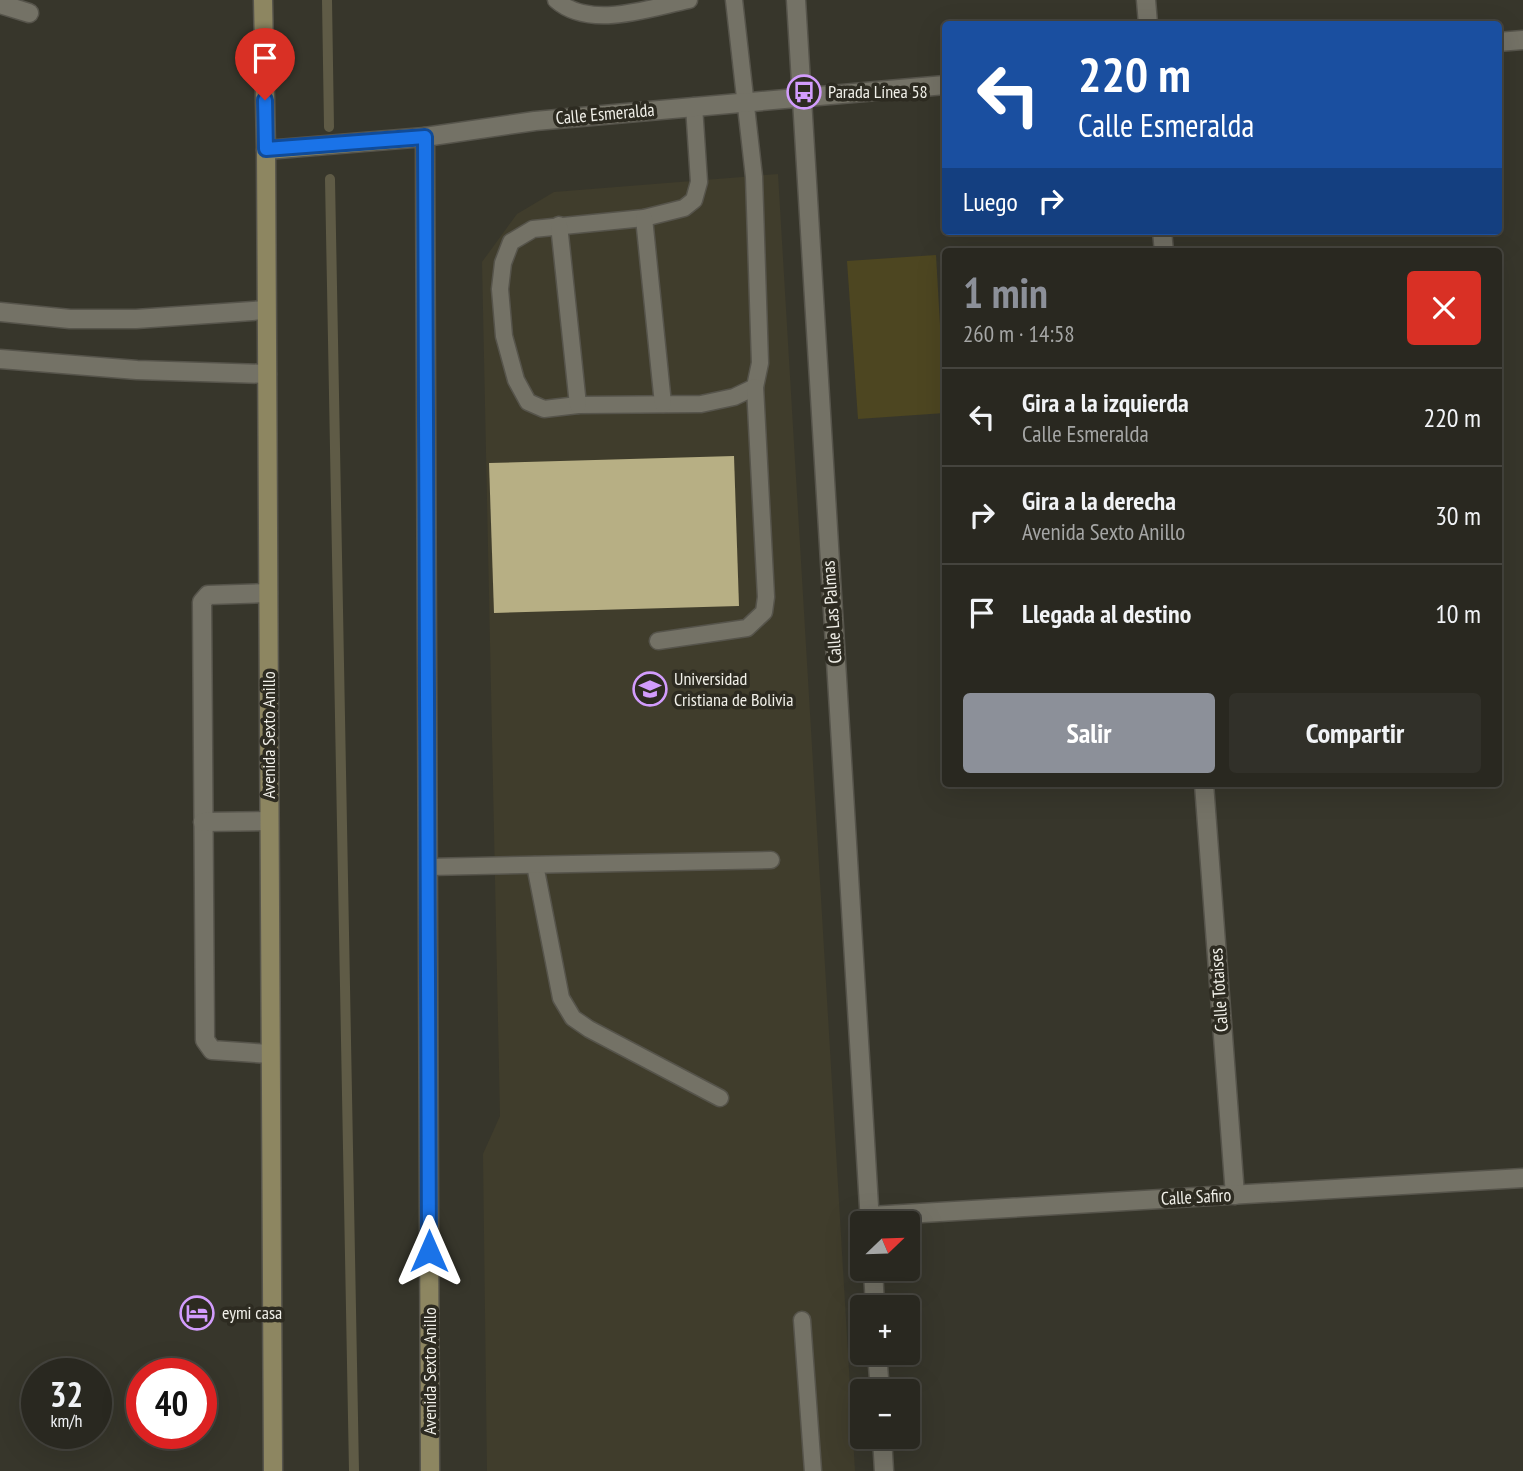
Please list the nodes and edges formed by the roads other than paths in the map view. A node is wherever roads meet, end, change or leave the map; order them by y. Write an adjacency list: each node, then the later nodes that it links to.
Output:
1 (262, 0): 17 (street, Avenida Sexto Anillo)
2 (556, 0): 3 (lane)
3 (689, 0)
4 (734, 0): 14 (lane)
5 (796, 0): 13 (street, Calle Las Palmas)
6 (1146, 0): 9 (street)
7 (0, 4): 8 (street)
8 (29, 13)
9 (1147, 21)
10 (1523, 40): 11 (street)
11 (1502, 42)
12 (942, 85): 13 (street, Calle Esmeralda)
13 (800, 96): 14 (street, Calle Esmeralda); 39 (street, Calle Las Palmas)
14 (746, 101): 15 (street, Calle Esmeralda); 24 (lane)
15 (694, 106): 16 (street, Calle Esmeralda); 18 (lane)
16 (425, 137): 17 (street, Calle Esmeralda); 34 (street, Avenida Sexto Anillo)
17 (266, 149): 20 (street, Avenida Sexto Anillo)
18 (644, 218): 19 (lane); 25 (lane)
19 (559, 225): 26 (lane); 26 (lane)
20 (266, 310): 21 (street); 23 (street, Avenida Sexto Anillo)
21 (0, 312)
22 (0, 359): 23 (street)
23 (267, 374): 27 (street, Avenida Sexto Anillo)
24 (755, 387): 25 (lane); 28 (lane)
25 (663, 404): 26 (lane)
26 (578, 405)
27 (268, 593): 30 (street, Avenida Sexto Anillo); 31 (street)
28 (658, 641)
29 (1204, 787): 38 (street, Calle Totaises)
30 (269, 821): 31 (street); 35 (street, Avenida Sexto Anillo)
31 (203, 822): 35 (street)
32 (771, 860): 33 (lane)
33 (535, 865): 34 (lane); 36 (lane)
34 (428, 867): 44 (street, Avenida Sexto Anillo)
35 (270, 1054): 43 (street, Avenida Sexto Anillo)
36 (720, 1098)
37 (1523, 1178): 38 (street, Calle Safiro)
38 (1234, 1195): 40 (street, Calle Safiro)
39 (869, 1211)
40 (920, 1217)
41 (802, 1320): 45 (lane)
42 (883, 1449): 46 (street)
43 (272, 1471)
44 (430, 1471)
45 (813, 1471)
46 (884, 1471)

